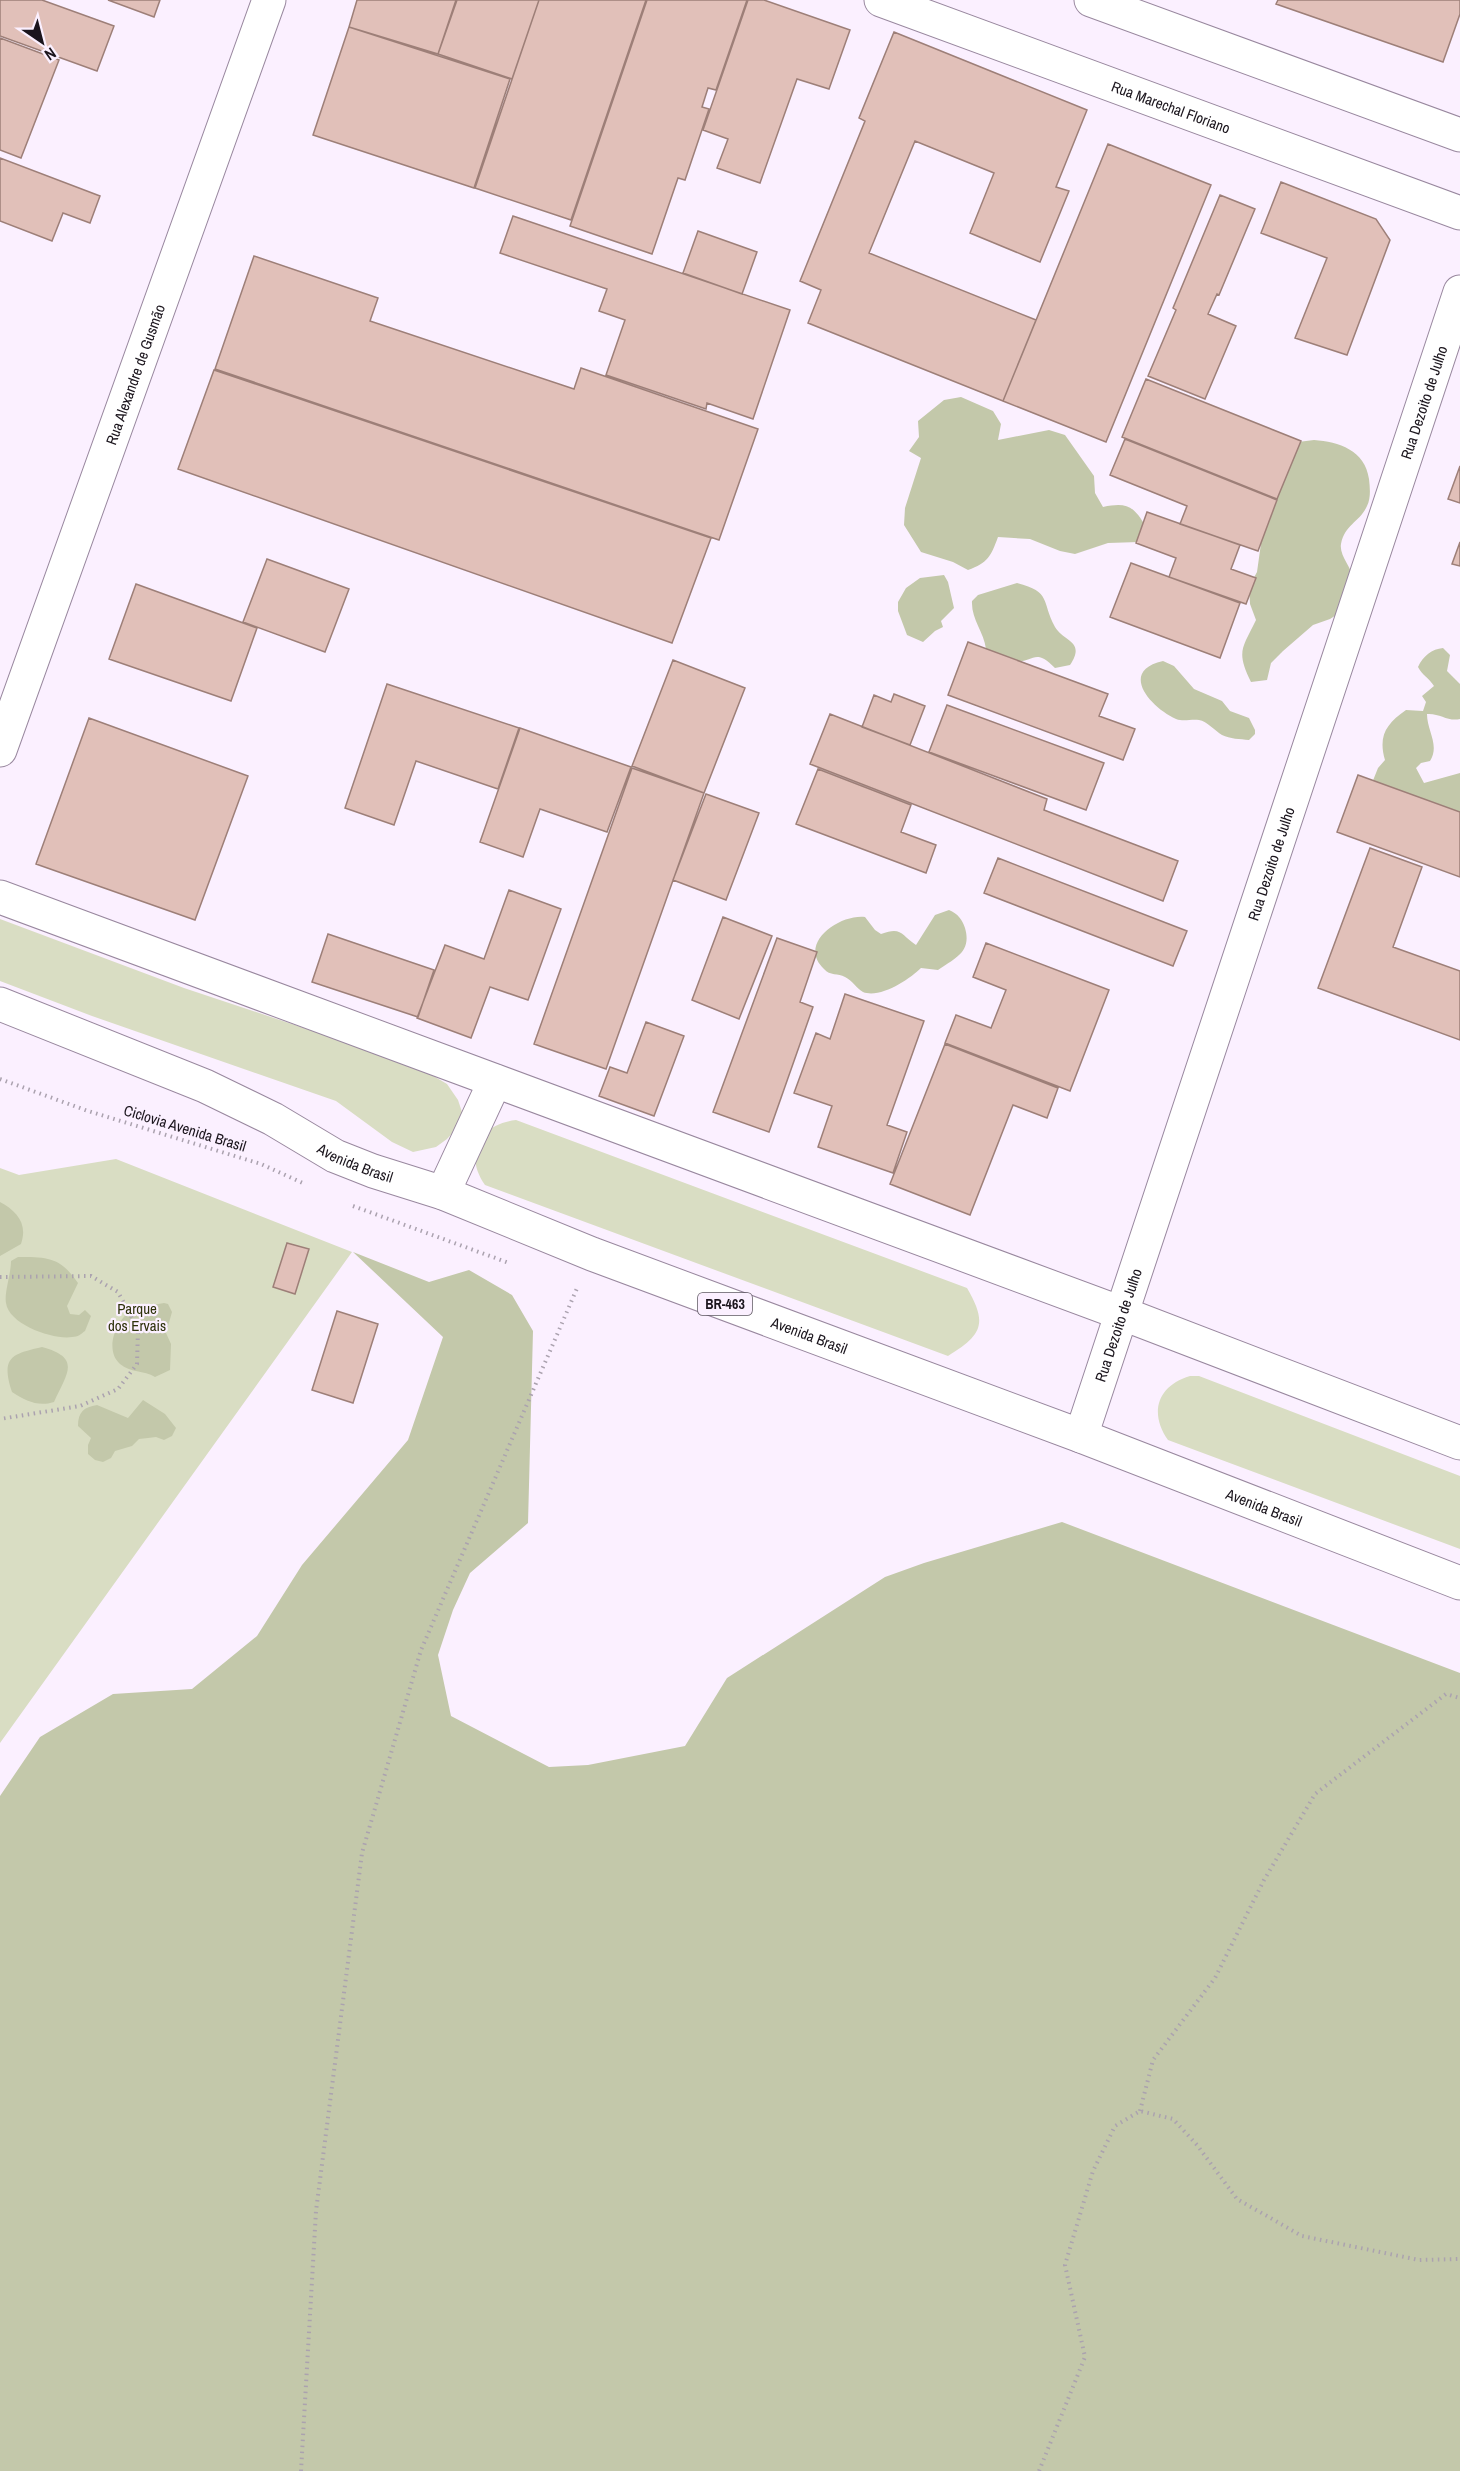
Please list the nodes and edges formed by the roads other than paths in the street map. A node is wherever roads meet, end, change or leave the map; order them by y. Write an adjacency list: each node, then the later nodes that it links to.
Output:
1 (269, 0): 7 (main road, Rua Alexandre de Gusmão)
2 (881, 0): 5 (main road, Rua Marechal Floriano)
3 (1091, 0): 4 (main road)
4 (1460, 135)
5 (1460, 213)
6 (1460, 292): 12 (main road, Rua Dezoito de Julho)
7 (0, 750)
8 (0, 897): 10 (main road)
9 (0, 1004): 11 (main road, Avenida Brasil / BR-463)
10 (495, 1081): 11 (main road); 12 (main road)
11 (443, 1193): 13 (main road, Avenida Brasil / BR-463)
12 (1121, 1313): 13 (main road, Rua Dezoito de Julho); 14 (main road)
13 (1081, 1436): 15 (main road, Avenida Brasil / BR-463)
14 (1460, 1443)
15 (1460, 1583)

